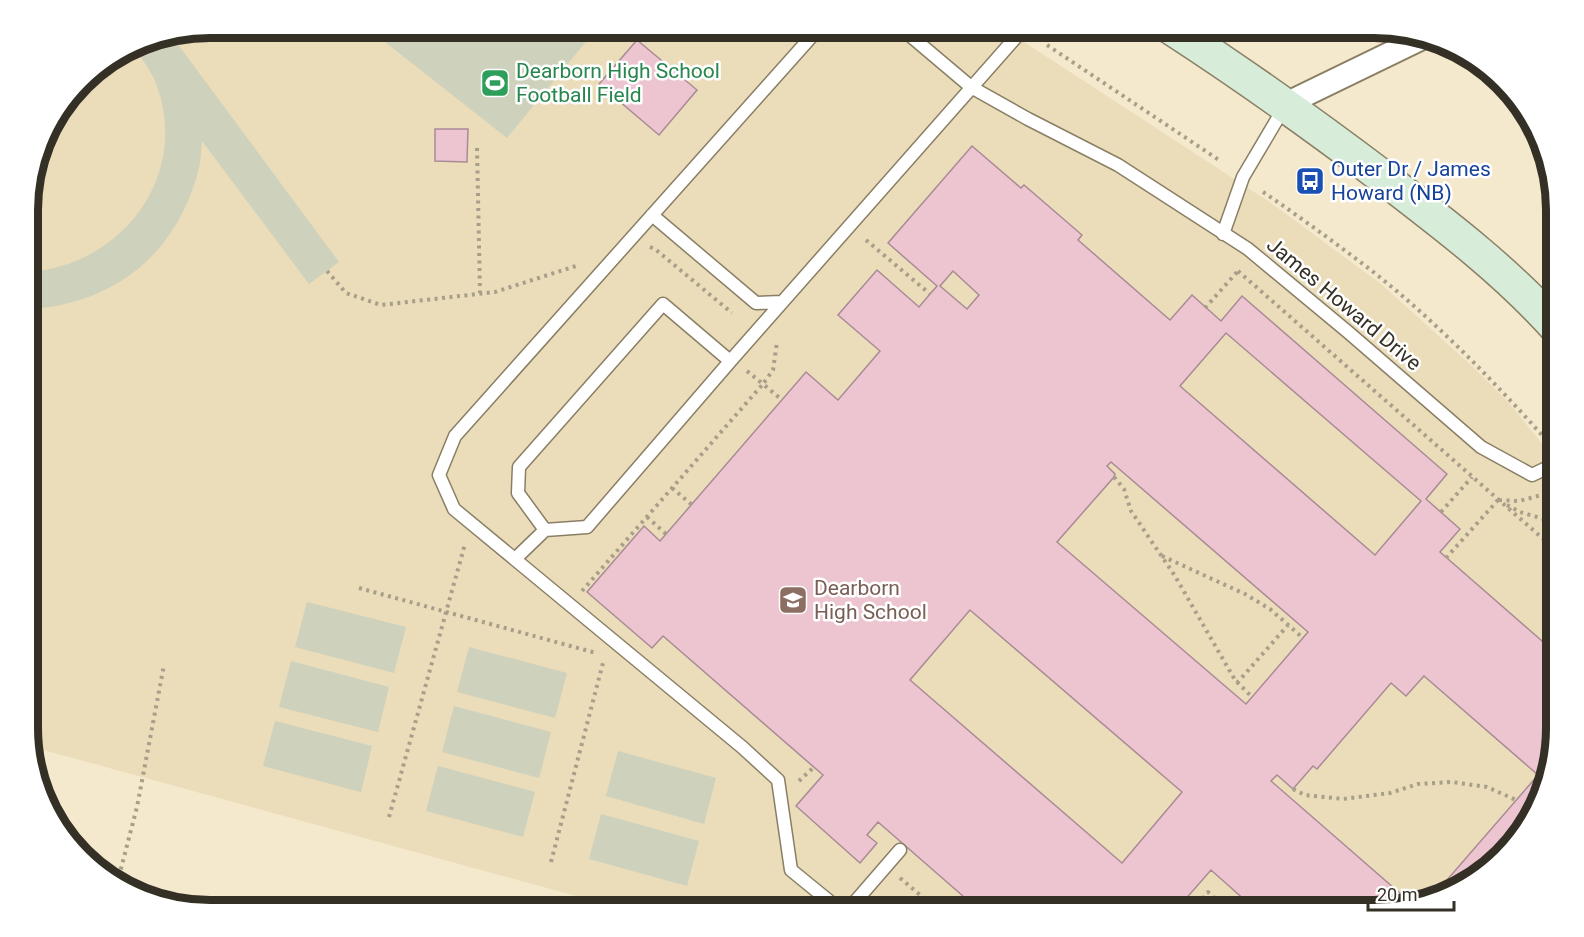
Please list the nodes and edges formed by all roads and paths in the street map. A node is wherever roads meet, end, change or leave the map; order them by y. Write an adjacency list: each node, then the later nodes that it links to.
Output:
1 (810, 38): 14 (lane)
2 (913, 38): 9 (lane)
3 (1015, 38): 9 (lane)
4 (1187, 38): 10 (main road)
5 (1335, 38): 6 (path)
6 (1338, 40)
7 (1414, 42): 10 (street)
8 (1047, 45): 12 (path)
9 (971, 87): 15 (lane); 23 (lane)
10 (1286, 104): 15 (lane); 25 (main road)
11 (477, 148): 21 (path)
12 (1219, 160)
13 (1263, 192): 30 (path)
14 (652, 215): 17 (lane); 23 (lane)
15 (1223, 234): 31 (lane, James Howard Drive)
16 (859, 248): 22 (path)
17 (619, 252): 21 (path); 26 (path); 41 (lane)
18 (1230, 264): 20 (path)
19 (327, 271): 21 (path)
20 (1238, 271): 24 (path); 33 (path)
21 (480, 293)
22 (930, 294)
23 (782, 303): 26 (lane)
24 (1205, 308)
25 (1546, 315)
26 (756, 332): 27 (lane); 28 (path)
27 (730, 361): 42 (lane); 42 (lane)
28 (763, 384): 29 (path); 34 (path)
29 (782, 400)
30 (1546, 440)
31 (1546, 468)
32 (1114, 477): 45 (path)
33 (1472, 477): 36 (path); 38 (path)
34 (672, 488): 37 (path); 39 (path)
35 (1546, 494): 36 (path)
36 (1498, 500): 40 (path); 44 (path); 46 (path)
37 (692, 504)
38 (1441, 512)
39 (647, 518): 43 (path); 49 (path)
40 (1546, 520)
41 (471, 523): 47 (lane); 50 (path)
42 (545, 530): 47 (lane)
43 (666, 534)
44 (1546, 541)
45 (1162, 556): 51 (path); 54 (path)
46 (1446, 558)
47 (515, 559): 49 (lane)
48 (359, 588): 50 (path)
49 (570, 605): 63 (lane)
50 (447, 612): 58 (path); 60 (path)
51 (1288, 625): 52 (path); 54 (path)
52 (1303, 638)
53 (164, 665): 62 (path)
54 (1238, 683): 55 (path)
55 (1252, 697)
56 (1293, 789): 57 (path)
57 (1516, 800)
58 (389, 817)
59 (900, 850): 61 (lane)
60 (551, 862)
61 (886, 866): 64 (lane); 65 (path)
62 (120, 873)
63 (827, 899)
64 (857, 899)
65 (926, 899)
66 (1202, 899): 67 (path)
67 (1216, 899)

